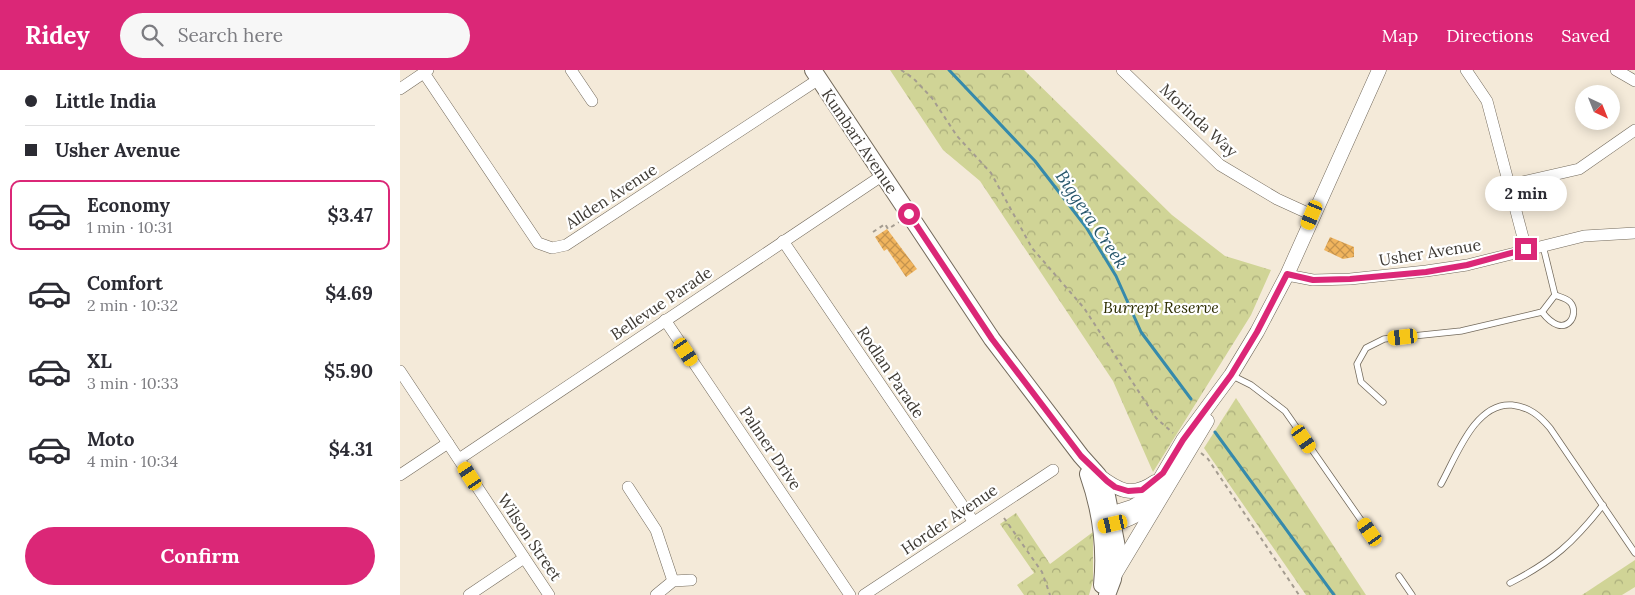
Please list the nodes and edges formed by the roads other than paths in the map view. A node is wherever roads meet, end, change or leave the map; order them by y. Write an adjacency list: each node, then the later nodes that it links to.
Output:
1 (571, 70): 10 (street)
2 (1122, 70): 14 (street, Morinda Way)
3 (1379, 70): 14 (street)
4 (1466, 70): 13 (street)
5 (1616, 70): 8 (street)
6 (426, 71): 7 (street, Allden Avenue); 9 (street)
7 (816, 74): 12 (main road, Kumbari Avenue)
8 (1635, 81)
9 (400, 89)
10 (592, 101)
11 (1635, 130): 13 (street)
12 (883, 175): 16 (street, Bellevue Parade); 27 (main road, Kumbari Avenue)
13 (1509, 185): 18 (street)
14 (1312, 215): 19 (street)
15 (1635, 233): 17 (street, Usher Avenue)
16 (783, 241): 22 (street, Bellevue Parade); 37 (street, Rodlan Parade)
17 (1543, 245): 18 (street, Usher Avenue); 20 (lane)
18 (1526, 249): 19 (street, Usher Avenue)
19 (1287, 274): 24 (street)
20 (1555, 295): 21 (lane); 21 (lane)
21 (1542, 312): 25 (lane)
22 (665, 320): 28 (street, Bellevue Parade); 49 (street, Palmer Drive)
23 (400, 371): 26 (street, Wilson Street)
24 (1231, 375): 32 (street); 38 (lane)
25 (1382, 402)
26 (448, 443): 28 (street, Wilson Street); 30 (street)
27 (1081, 456): 31 (main road, Kumbari Avenue); 36 (main road, Kumbari Avenue)
28 (459, 459): 40 (street, Wilson Street)
29 (1053, 470): 37 (street, Horder Avenue)
30 (400, 474)
31 (1098, 475): 32 (street); 36 (main road, Kumbari Avenue)
32 (1167, 476): 36 (street); 42 (street)
33 (1441, 484): 35 (lane)
34 (628, 487): 44 (street)
35 (1602, 505): 39 (lane); 45 (lane)
36 (1107, 520): 42 (main road); 51 (main road)
37 (973, 521): 50 (street, Horder Avenue)
38 (1370, 532)
39 (1635, 554)
40 (524, 558): 46 (street); 47 (street, Wilson Street)
41 (1399, 576): 53 (lane)
42 (1113, 579): 52 (main road)
43 (691, 580): 44 (street)
44 (672, 581): 48 (street)
45 (1510, 584)
46 (469, 595)
47 (549, 595)
48 (656, 595)
49 (850, 595)
50 (864, 595)
51 (1100, 595)
52 (1107, 595)
53 (1412, 595)

